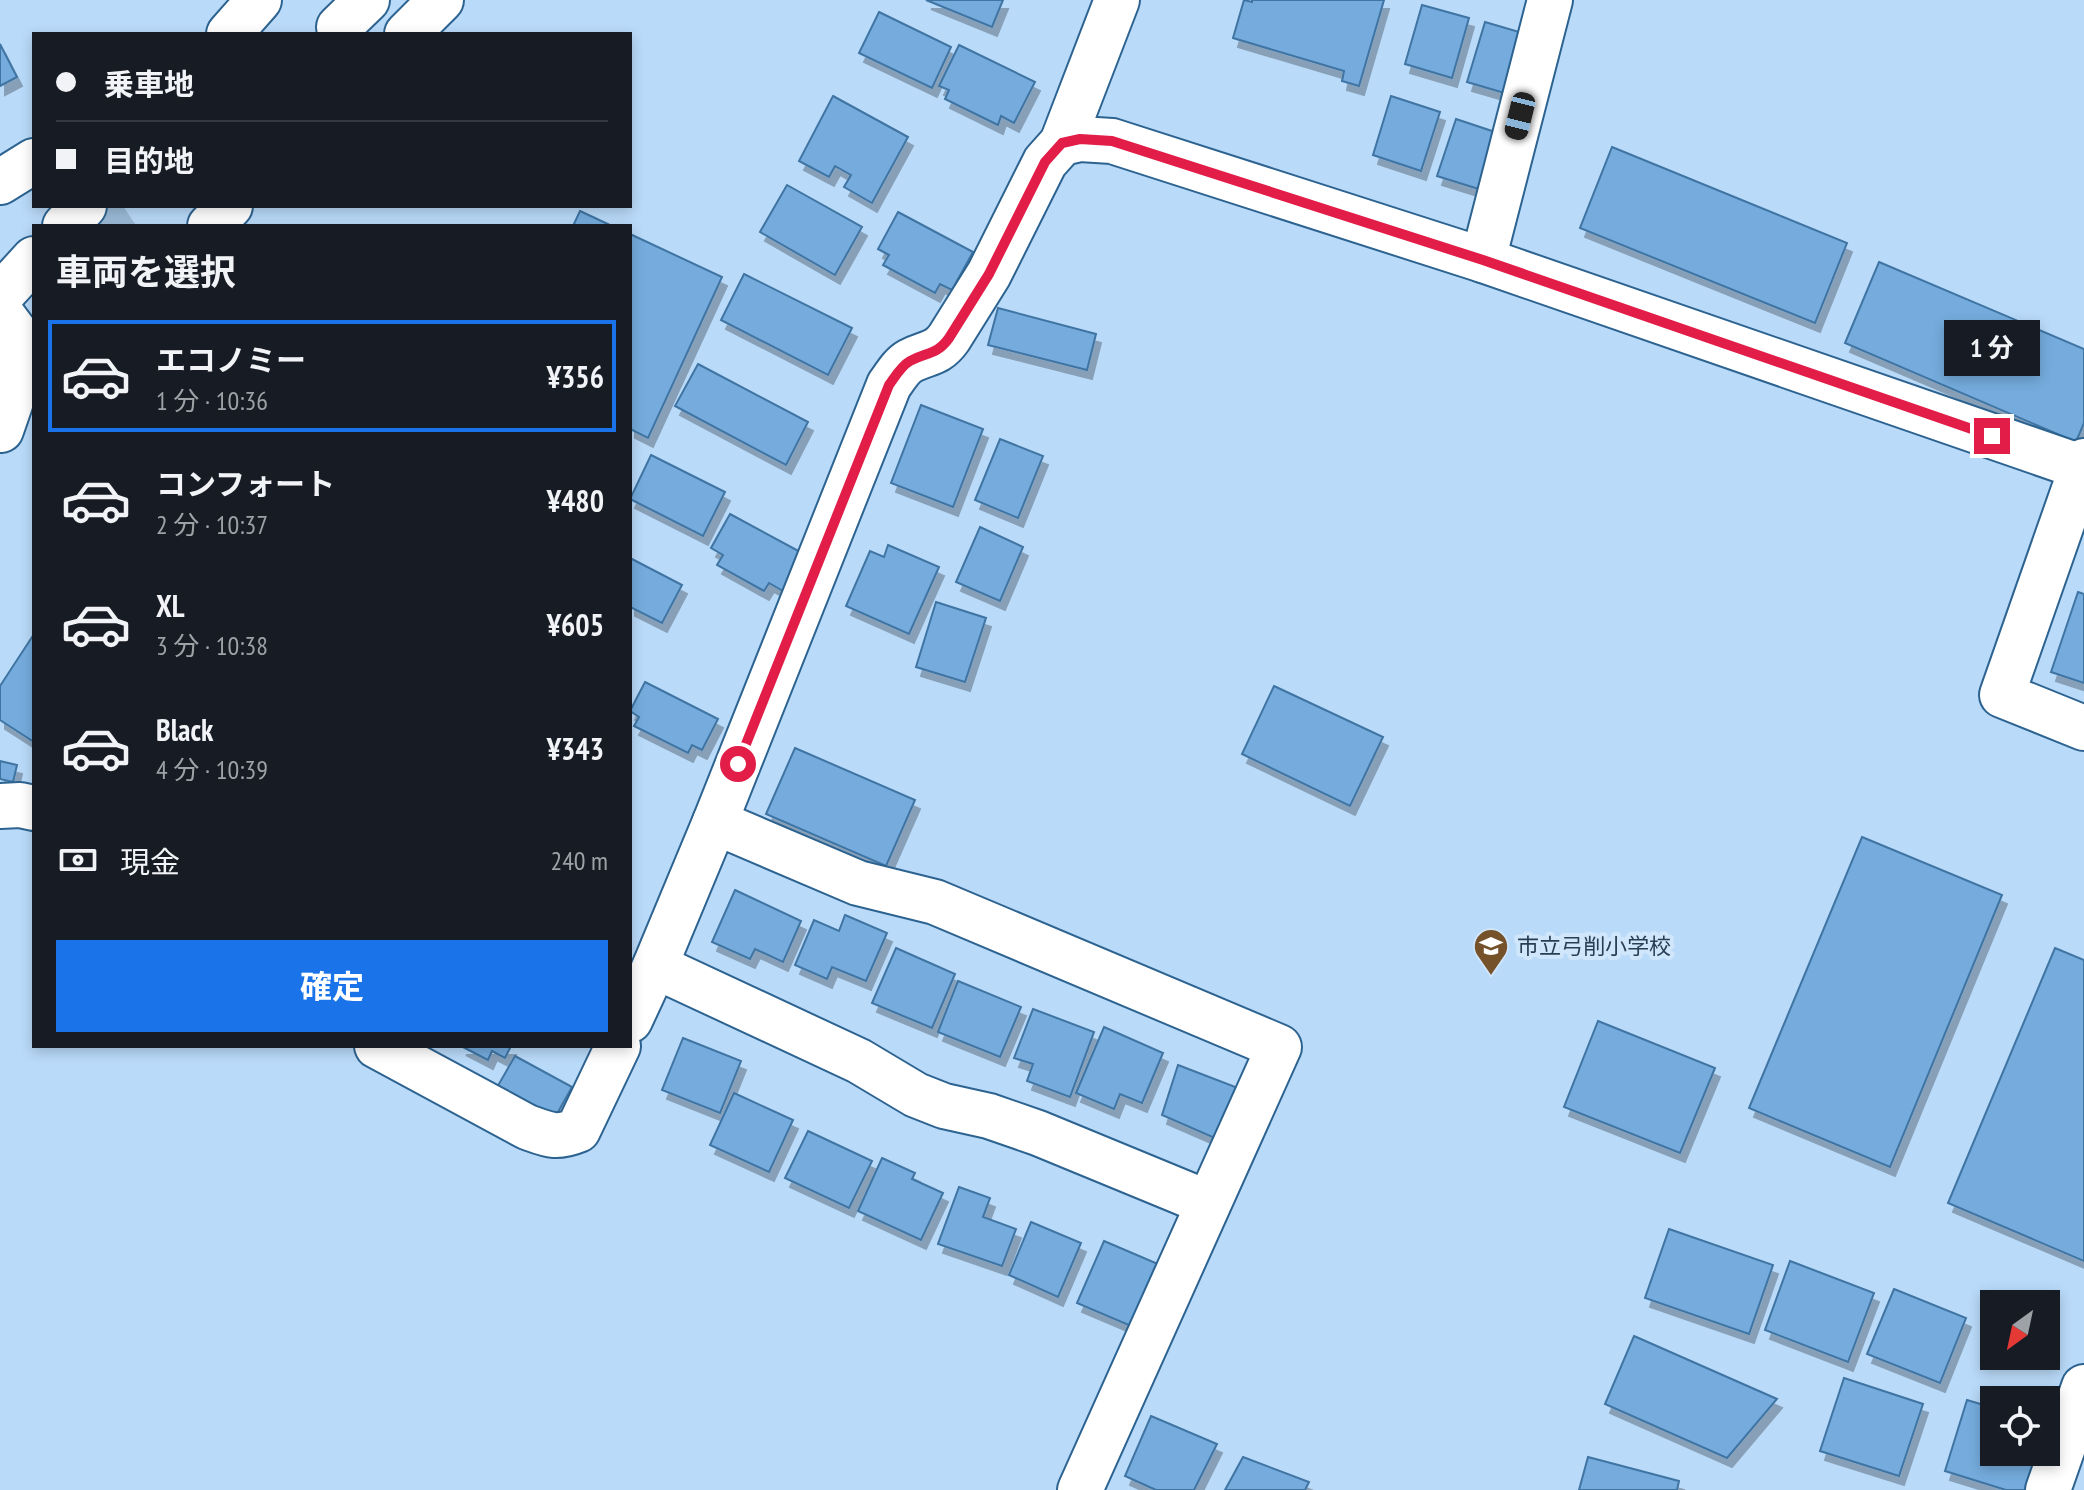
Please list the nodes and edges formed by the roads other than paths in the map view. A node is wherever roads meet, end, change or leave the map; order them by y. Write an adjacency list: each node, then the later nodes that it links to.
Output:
1 (441, 0): 4 (main road)
2 (1117, 0): 5 (main road)
3 (1550, 0): 12 (main road)
4 (409, 32)
5 (1062, 143): 12 (main road); 22 (main road)
6 (32, 162): 7 (main road)
7 (0, 182)
8 (82, 208): 10 (main road)
9 (228, 208): 11 (main road)
10 (67, 224)
11 (212, 224)
12 (1483, 260): 18 (main road)
13 (32, 261): 14 (main road)
14 (0, 296)
15 (0, 312): 17 (main road)
16 (32, 400): 17 (main road)
17 (0, 431)
18 (2083, 465): 19 (main road)
19 (2084, 728)
20 (0, 806): 21 (main road)
21 (32, 808)
22 (715, 822): 23 (main road); 27 (main road)
23 (655, 966): 24 (main road); 27 (main road)
24 (632, 1016)
25 (381, 1048): 26 (main road)
26 (617, 1048)
27 (1208, 1203): 29 (main road)
28 (2084, 1387): 30 (main road)
29 (1080, 1490)
30 (2048, 1490)

